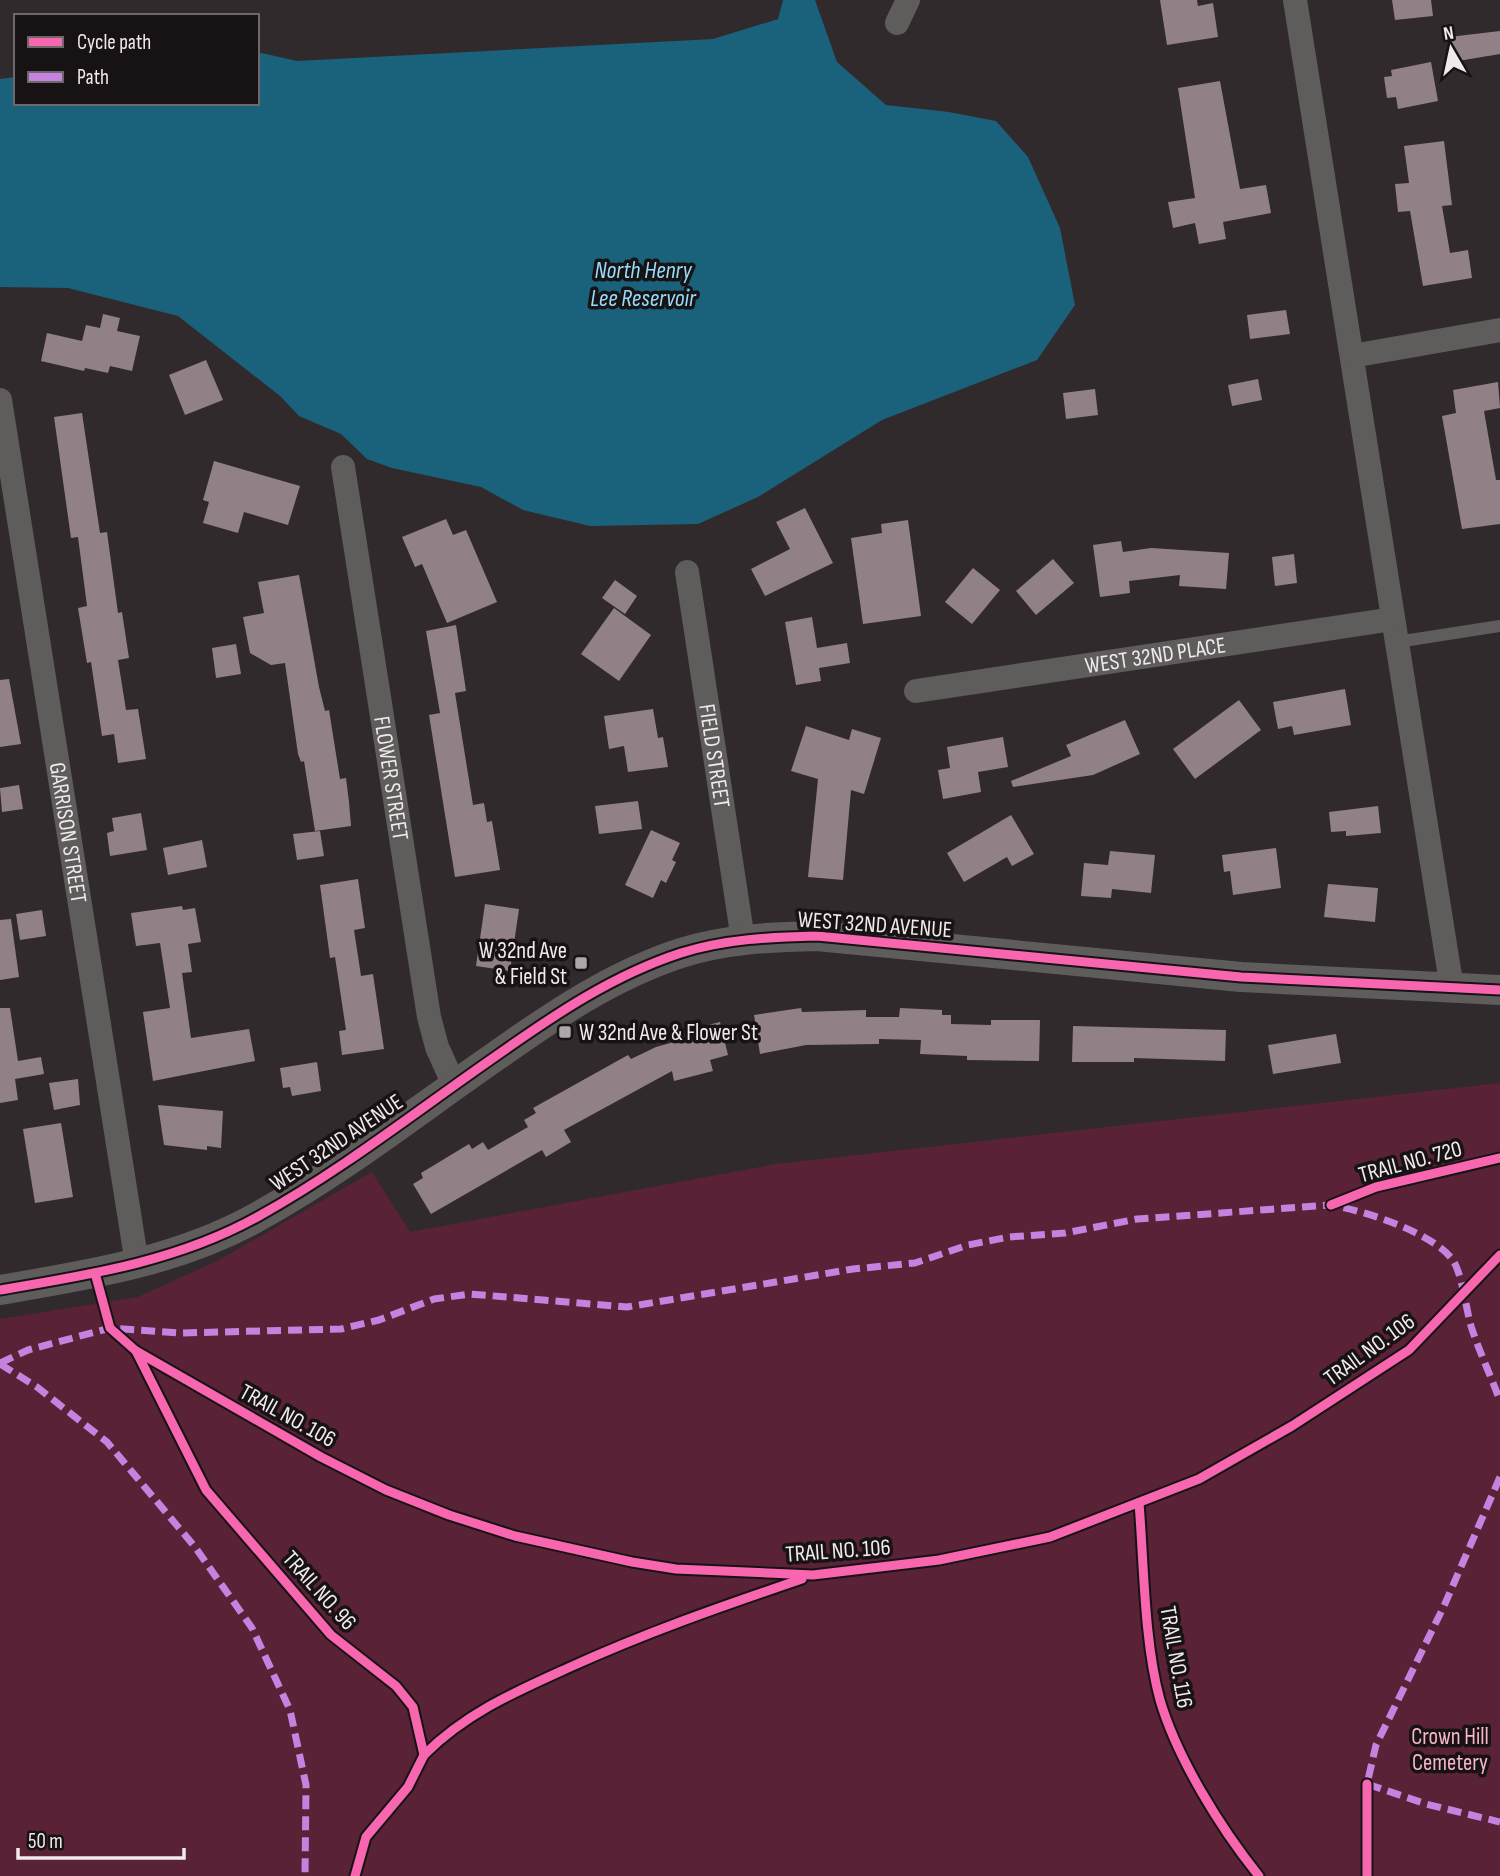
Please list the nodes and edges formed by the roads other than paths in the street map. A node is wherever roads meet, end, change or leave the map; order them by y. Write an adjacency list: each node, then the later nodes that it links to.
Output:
1 (908, 0): 3 (street)
2 (1295, 0): 5 (street)
3 (897, 23)
4 (1500, 330): 5 (street)
5 (1352, 356): 10 (street)
6 (0, 400): 16 (street, GARRISON STREET)
7 (343, 467): 15 (street, FLOWER STREET)
8 (687, 572): 12 (street, FIELD STREET)
9 (1500, 626): 10 (lane)
10 (1395, 630): 11 (street, WEST 32ND PLACE); 13 (street)
11 (916, 691)
12 (743, 940): 13 (street, WEST 32ND AVENUE); 15 (street, WEST 32ND AVENUE)
13 (1452, 989): 14 (street, WEST 32ND AVENUE)
14 (1500, 990)
15 (454, 1085): 16 (street, WEST 32ND AVENUE)
16 (136, 1264): 17 (street, WEST 32ND AVENUE)
17 (0, 1290)

